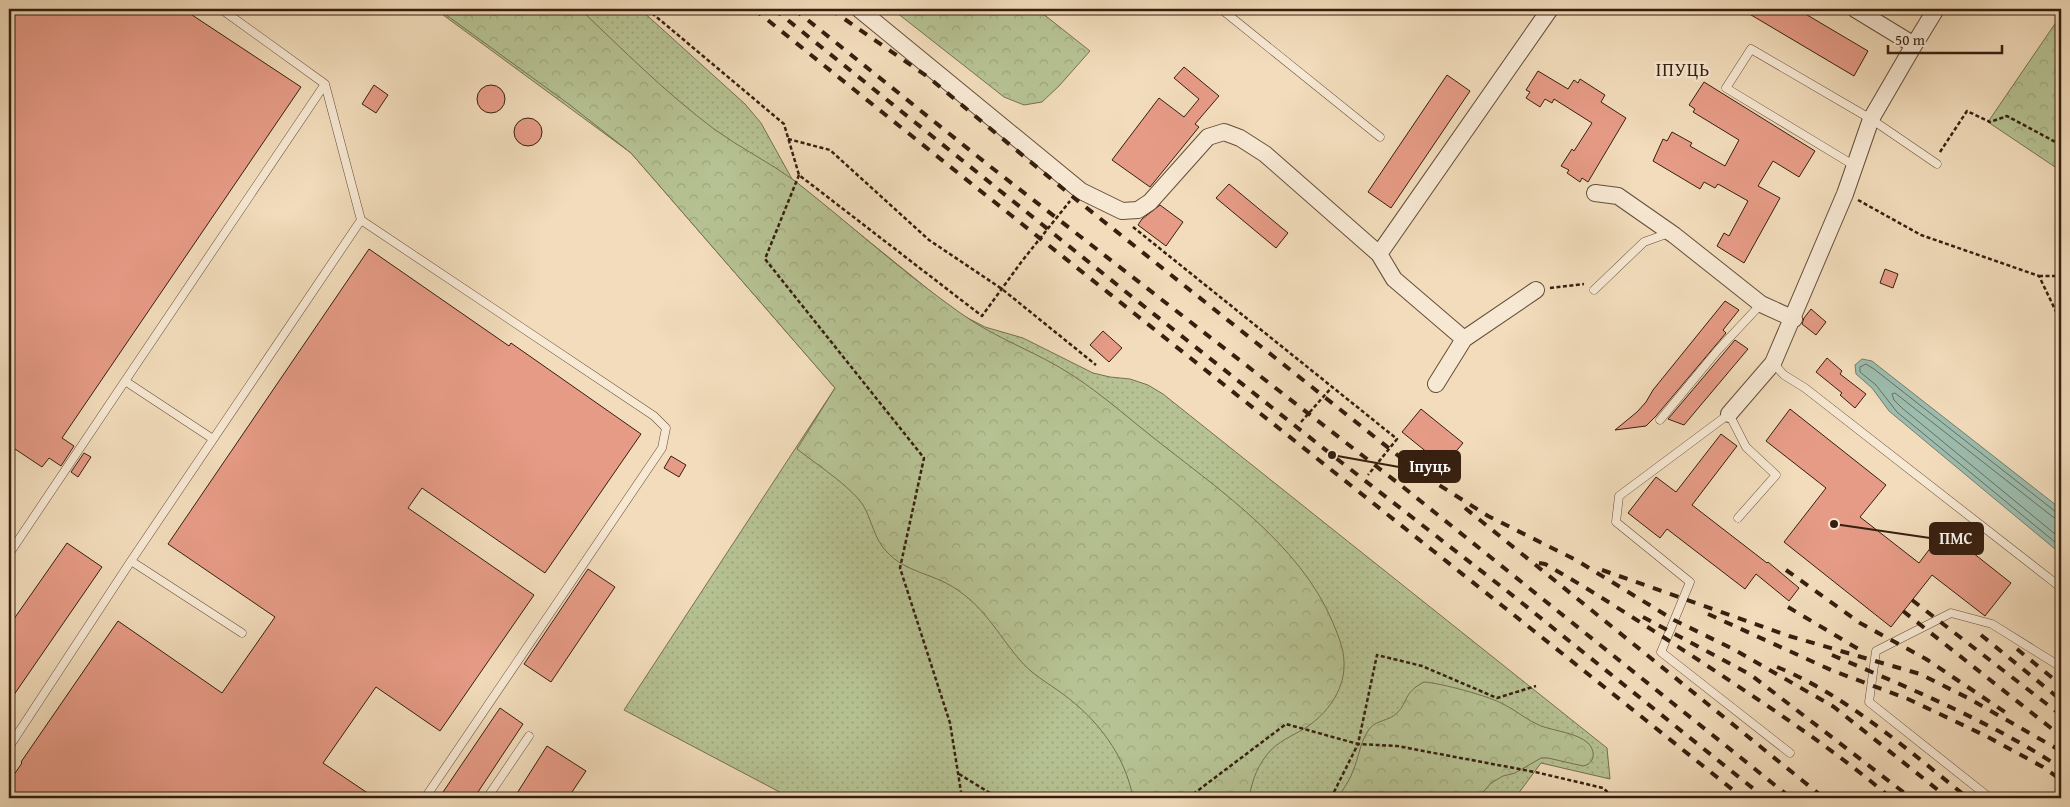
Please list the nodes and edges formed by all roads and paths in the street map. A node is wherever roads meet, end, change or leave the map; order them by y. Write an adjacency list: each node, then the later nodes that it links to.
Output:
1 (221, 9): 9 (lane)
2 (646, 9): 12 (path)
3 (860, 9): 17 (street)
4 (1221, 9): 11 (lane)
5 (1550, 9): 23 (street)
6 (1856, 9): 8 (street)
7 (1936, 9): 8 (street)
8 (1914, 45): 10 (street)
9 (325, 84): 21 (lane); 36 (lane)
10 (1871, 120): 14 (lane); 15 (street); 15 (lane)
11 (1380, 137)
12 (788, 139): 16 (path); 27 (path)
13 (2061, 145): 14 (path)
14 (1936, 163)
15 (1855, 166): 19 (street)
16 (799, 175): 27 (path); 55 (path)
17 (1081, 192): 20 (street); 27 (path)
18 (1595, 193): 22 (street)
19 (1845, 194): 24 (path); 31 (street)
20 (1122, 211): 23 (street); 38 (path)
21 (362, 220): 42 (lane); 56 (lane)
22 (1671, 232): 26 (lane); 30 (street)
23 (1380, 254): 33 (street)
24 (2039, 276): 25 (path); 32 (path)
25 (2061, 276)
26 (1603, 282): 28 (path); 29 (lane)
27 (1002, 289): 35 (path)
28 (1536, 290): 33 (street)
29 (1594, 290)
30 (1761, 304): 31 (street); 40 (lane)
31 (1794, 319): 34 (street)
32 (2061, 322)
33 (1464, 339): 37 (street)
34 (1773, 363): 39 (street); 47 (lane)
35 (1096, 365)
36 (125, 381): 42 (lane); 45 (lane)
37 (1436, 384)
38 (1332, 387): 41 (path); 43 (path)
39 (1729, 414): 44 (lane); 54 (lane)
40 (1660, 420)
41 (1301, 422)
42 (213, 439): 46 (lane)
43 (1368, 476)
44 (1738, 518)
45 (9, 554)
46 (131, 561): 48 (lane); 53 (lane)
47 (2061, 590)
48 (242, 633)
49 (2061, 667): 63 (lane)
50 (1536, 686): 52 (path)
51 (529, 736): 57 (lane)
52 (1358, 744): 60 (path); 61 (path); 62 (path)
53 (9, 747)
54 (1790, 753)
55 (958, 773): 58 (path); 59 (path)
56 (425, 798)
57 (487, 798)
58 (962, 798)
59 (998, 798)
60 (1188, 798)
61 (1331, 798)
62 (1614, 798)
63 (1990, 798)

